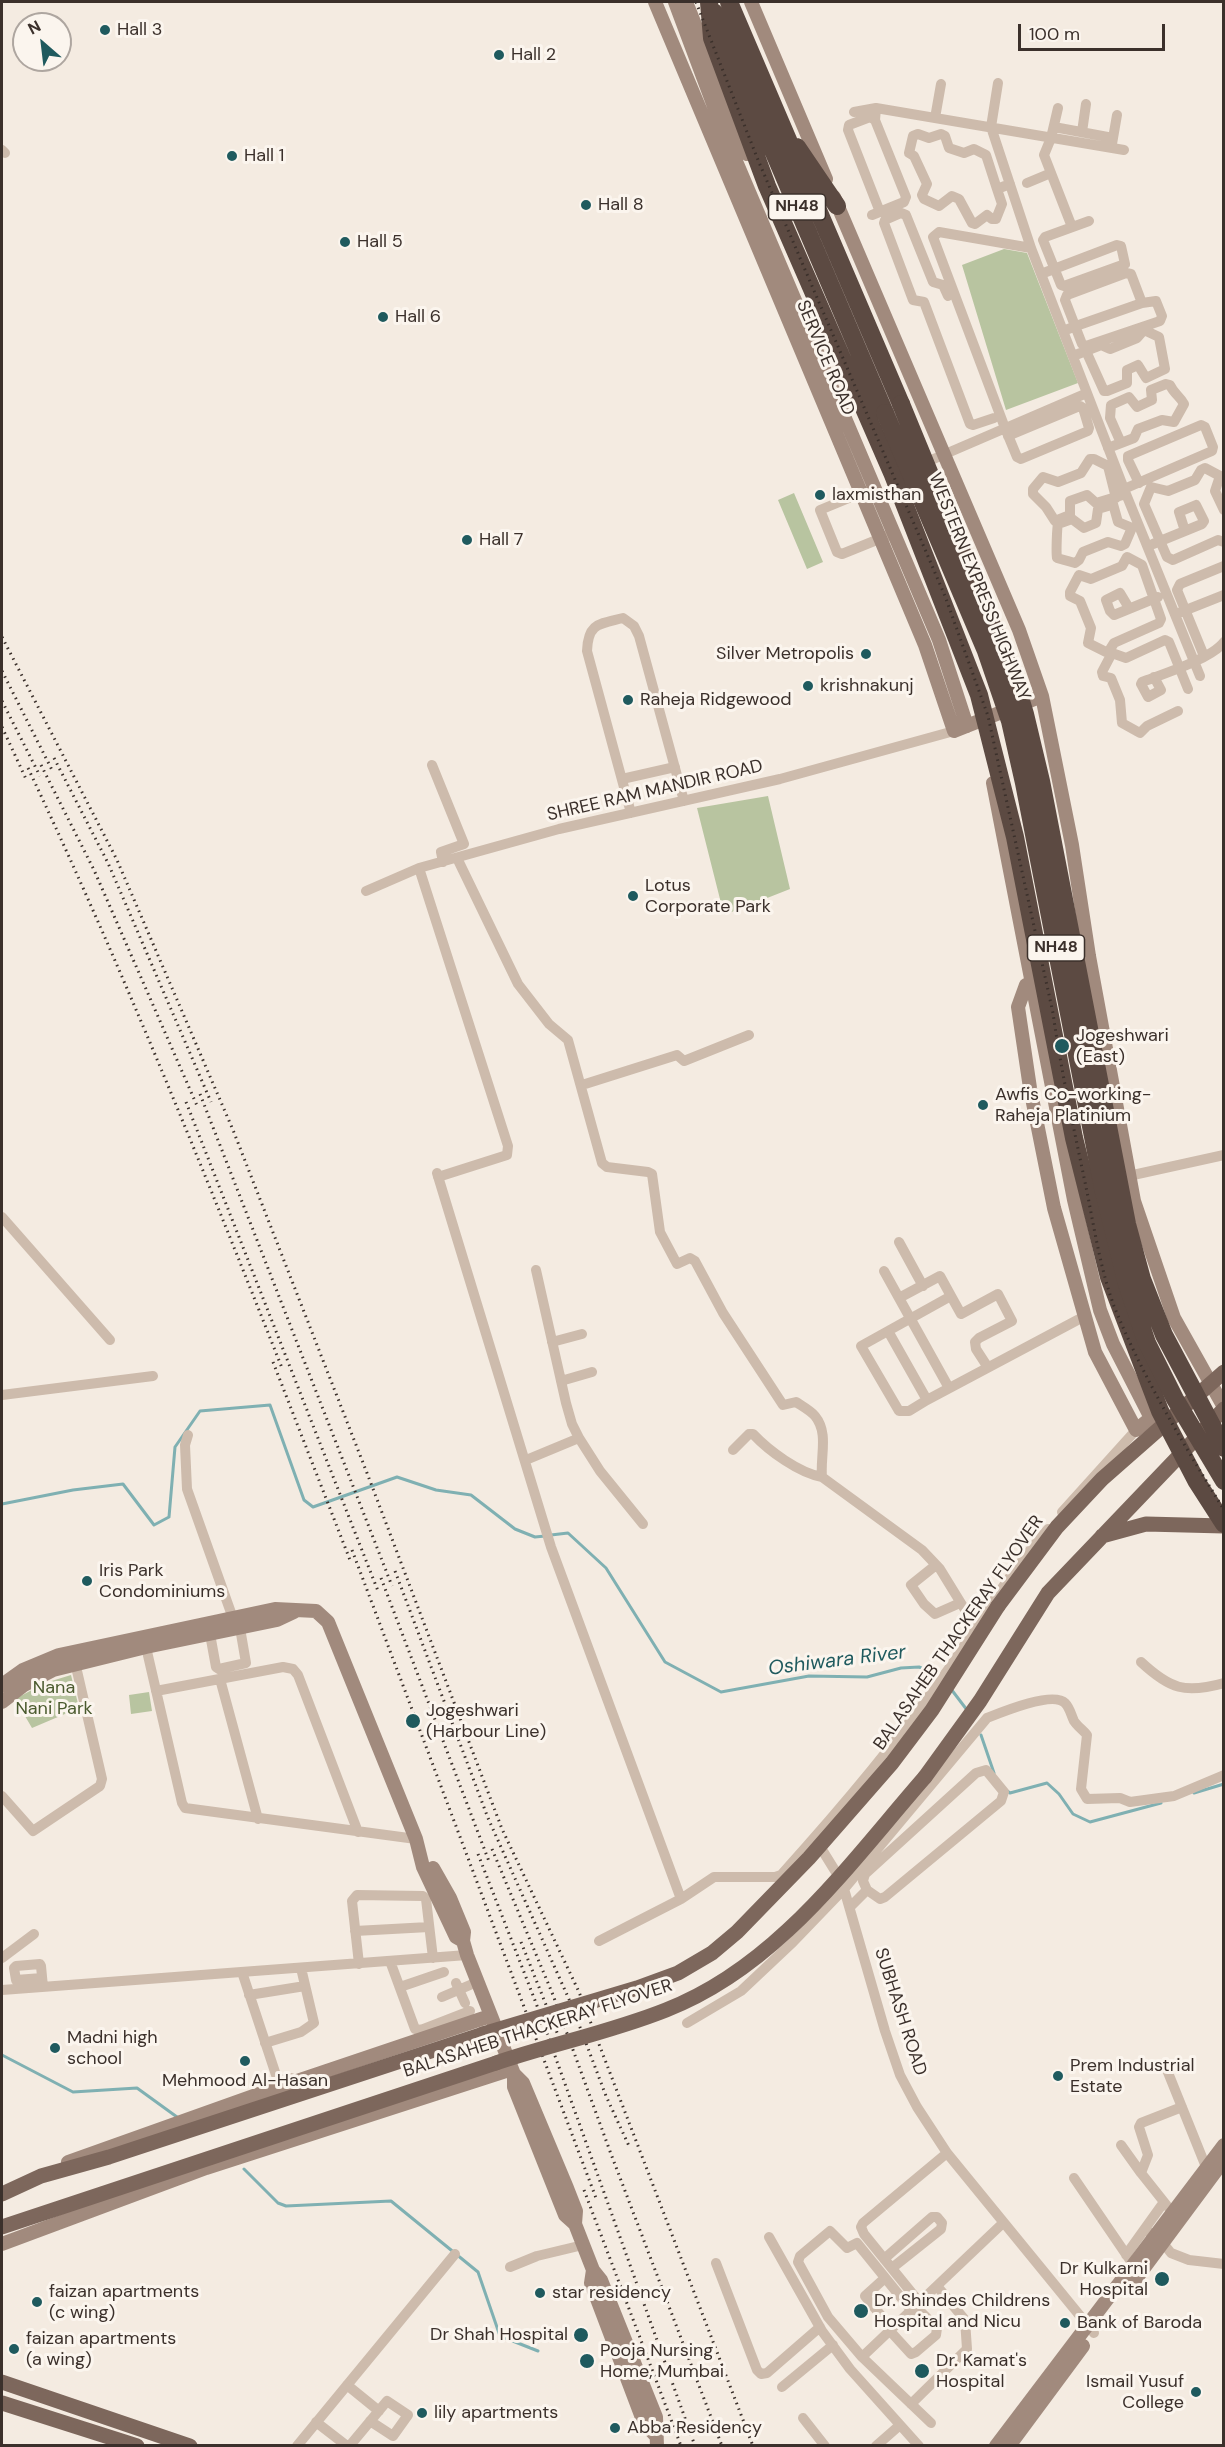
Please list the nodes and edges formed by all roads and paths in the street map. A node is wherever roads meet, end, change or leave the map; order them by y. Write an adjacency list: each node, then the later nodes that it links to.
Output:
1 (655, 2): 20 (street, SERVICE ROAD)
2 (675, 2): 20 (street)
3 (686, 2): 69 (street)
4 (710, 2): 44 (highway); 118 (highway, WESTERN EXPRESS HIGHWAY / NH48, bridge)
5 (729, 2): 17 (highway, WESTERN EXPRESS HIGHWAY / NH48)
6 (752, 2): 27 (street)
7 (998, 83): 16 (street)
8 (940, 84): 14 (street)
9 (1086, 104): 19 (street)
10 (876, 108): 12 (street); 14 (street); 15 (street)
11 (1058, 108): 18 (street)
12 (854, 112)
13 (1117, 115): 21 (street)
14 (935, 118): 16 (street)
15 (875, 120): 15 (street)
16 (991, 127): 18 (street); 25 (street)
17 (783, 130): 27 (highway); 113 (highway, WESTERN EXPRESS HIGHWAY / NH48, bridge)
18 (1053, 132): 19 (street); 21 (street); 23 (street)
19 (1082, 132): 21 (street)
20 (721, 141): 46 (street, SERVICE ROAD)
21 (1112, 143): 22 (street)
22 (1124, 150)
23 (1051, 173): 24 (street); 29 (street)
24 (1027, 183)
25 (1010, 184): 26 (street); 30 (street)
26 (997, 189): 26 (street)
27 (837, 206): 43 (street)
28 (1089, 221): 29 (street)
29 (1072, 227): 31 (street)
30 (1031, 248): 32 (street); 40 (street)
31 (1054, 269): 31 (street); 32 (street)
32 (1041, 274): 35 (street)
33 (1142, 303): 34 (street); 34 (street); 34 (street)
34 (1076, 326): 35 (street)
35 (1063, 331): 37 (street)
36 (1086, 351): 36 (street); 37 (street)
37 (1073, 356): 38 (street)
38 (1087, 393): 40 (street); 42 (street)
39 (994, 418): 39 (street); 40 (street)
40 (1004, 432): 40 (street); 43 (street)
41 (1121, 443): 41 (street); 42 (street)
42 (1108, 448): 47 (street)
43 (944, 455): 44 (street); 67 (street)
44 (893, 475): 69 (highway)
45 (1138, 483): 45 (street); 47 (street)
46 (864, 491): 50 (street); 51 (street, SERVICE ROAD); 51 (street)
47 (1122, 497): 47 (street); 47 (street); 54 (street)
48 (1224, 510): 52 (street)
49 (1185, 531): 52 (street)
50 (894, 533): 51 (street); 69 (street)
51 (878, 540): 69 (street, SERVICE ROAD)
52 (1160, 542): 53 (street); 54 (street)
53 (1224, 542)
54 (1147, 547): 56 (street)
55 (1224, 566): 60 (street)
56 (1166, 593): 58 (street); 60 (street)
57 (1224, 595): 60 (street)
58 (1154, 599): 58 (street); 59 (street)
59 (1129, 608)
60 (1180, 613): 62 (street)
61 (1224, 642): 62 (street)
62 (1199, 658): 63 (street); 64 (street)
63 (1179, 667): 65 (street); 66 (street); 68 (street)
64 (1200, 676)
65 (1154, 677)
66 (1188, 689)
67 (1042, 696): 69 (street); 84 (street)
68 (1178, 711)
69 (972, 724): 73 (street, SHREE RAM MANDIR ROAD); 80 (highway)
70 (432, 765): 75 (street)
71 (675, 767): 72 (street); 72 (street); 73 (street)
72 (622, 779): 74 (street)
73 (684, 801): 74 (street, SHREE RAM MANDIR ROAD)
74 (631, 813): 76 (street, SHREE RAM MANDIR ROAD)
75 (464, 844): 76 (street); 77 (street)
76 (462, 857): 77 (street, SHREE RAM MANDIR ROAD); 82 (street)
77 (443, 862): 78 (street, SHREE RAM MANDIR ROAD)
78 (419, 868): 79 (street, SHREE RAM MANDIR ROAD); 116 (street)
79 (366, 891)
80 (1036, 980): 85 (highway); 93 (street)
81 (749, 1035): 82 (street)
82 (582, 1085): 117 (street)
83 (1224, 1155): 84 (street)
84 (1129, 1177): 85 (street); 104 (street)
85 (1084, 1193): 109 (highway)
86 (2, 1216): 97 (street)
87 (899, 1242): 90 (street)
88 (536, 1270): 98 (street)
89 (884, 1271): 92 (street)
90 (923, 1286): 91 (street); 92 (street)
91 (951, 1296): 94 (street); 99 (street)
92 (899, 1298): 94 (street)
93 (1085, 1316): 99 (street); 110 (street)
94 (911, 1318): 95 (street); 105 (street)
95 (888, 1331): 107 (street); 107 (street)
96 (582, 1334): 98 (street)
97 (110, 1340)
98 (552, 1342): 103 (street)
99 (987, 1366): 105 (street)
100 (592, 1372): 103 (street)
101 (1224, 1372): 104 (main road, BALASAHEB THACKERAY FLYOVER)
102 (153, 1376): 106 (street)
103 (561, 1381): 112 (street)
104 (1210, 1384): 108 (street); 109 (main road, BALASAHEB THACKERAY FLYOVER)
105 (949, 1388): 107 (street)
106 (2, 1395)
107 (927, 1400)
108 (1224, 1408): 115 (main road, BALASAHEB THACKERAY FLYOVER)
109 (1159, 1418): 110 (street); 115 (highway); 123 (main road, BALASAHEB THACKERAY FLYOVER)
110 (1136, 1430): 123 (street)
111 (188, 1435): 125 (street)
112 (579, 1438): 116 (street); 119 (street)
113 (1224, 1448)
114 (733, 1450): 117 (street)
115 (1182, 1453): 120 (highway); 121 (main road, BALASAHEB THACKERAY FLYOVER)
116 (526, 1460): 145 (street)
117 (822, 1477): 122 (street)
118 (1224, 1481)
119 (643, 1524)
120 (1224, 1525): 121 (main road)
121 (1102, 1536): 185 (main road, BALASAHEB THACKERAY FLYOVER, bridge)
122 (936, 1565): 124 (street); 124 (street)
123 (1005, 1590): 126 (street); 182 (main road, BALASAHEB THACKERAY FLYOVER, bridge)
124 (960, 1603): 126 (street)
125 (236, 1625): 127 (street); 127 (street); 129 (street); 141 (street)
126 (975, 1626): 140 (street)
127 (210, 1634): 128 (street)
128 (146, 1647): 129 (street); 134 (street)
129 (75, 1658): 133 (street); 135 (street); 137 (street)
130 (1141, 1662): 132 (street)
131 (220, 1679): 134 (street); 138 (street); 139 (street)
132 (1224, 1683)
133 (2, 1685)
134 (156, 1691): 138 (street)
135 (2, 1702)
136 (1224, 1774): 143 (street)
137 (2, 1796)
138 (258, 1819): 139 (street)
139 (358, 1832): 141 (street)
140 (815, 1838): 142 (street); 143 (street, SUBHASH ROAD)
141 (416, 1839): 151 (street)
142 (775, 1877): 145 (street); 163 (street)
143 (844, 1889): 146 (street, SUBHASH ROAD); 168 (street)
144 (867, 1890): 144 (street); 146 (street)
145 (681, 1899): 150 (street)
146 (850, 1907): 176 (street, SUBHASH ROAD)
147 (429, 1927): 148 (street); 148 (street); 153 (street)
148 (356, 1931): 155 (street)
149 (34, 1934): 152 (street)
150 (599, 1941)
151 (464, 1948): 153 (street); 159 (street)
152 (2, 1958)
153 (433, 1958): 154 (street)
154 (390, 1961): 155 (street); 162 (street)
155 (359, 1964): 156 (street)
156 (301, 1968): 157 (street); 160 (street)
157 (242, 1972): 164 (street); 165 (street)
158 (444, 1972): 162 (street)
159 (477, 1982): 161 (street); 167 (street)
160 (305, 1986): 165 (street); 169 (street)
161 (457, 1986): 162 (street); 166 (street)
162 (400, 1988)
163 (616, 1989)
164 (2, 1990)
165 (249, 1995): 169 (street)
166 (442, 1997)
167 (490, 2016): 172 (street); 181 (street)
168 (687, 2023)
169 (265, 2043): 170 (street)
170 (328, 2064)
171 (1165, 2065): 173 (street)
172 (513, 2076): 188 (street); 189 (street)
173 (1182, 2107): 178 (street); 179 (street)
174 (1121, 2145): 179 (street)
175 (1224, 2145): 178 (street)
176 (947, 2153): 184 (street, SUBHASH ROAD); 191 (street)
177 (1224, 2160): 186 (street)
178 (1206, 2167): 183 (street)
179 (1141, 2173): 183 (street)
180 (1074, 2178): 192 (street)
181 (2, 2187)
182 (2, 2194)
183 (1168, 2207): 186 (street)
184 (1004, 2223): 197 (street); 200 (street, SUBHASH ROAD)
185 (2, 2227)
186 (1154, 2236): 192 (street); 194 (street); 200 (street)
187 (769, 2237): 199 (street)
188 (2, 2244)
189 (583, 2245): 195 (street); 215 (street)
190 (455, 2254): 205 (street)
191 (884, 2259): 196 (street); 196 (street)
192 (1130, 2260): 200 (street)
193 (716, 2263): 199 (street)
194 (1224, 2264)
195 (510, 2266)
196 (889, 2273): 198 (street); 201 (street); 203 (street)
197 (938, 2286): 198 (street); 208 (street)
198 (916, 2307): 201 (street); 201 (street)
199 (820, 2327): 202 (street)
200 (1091, 2329): 223 (street); 224 (street)
201 (891, 2330): 203 (street)
202 (833, 2345): 206 (street); 214 (street)
203 (862, 2357): 208 (street)
204 (2, 2382): 217 (main road)
205 (347, 2385): 209 (street); 212 (street)
206 (782, 2387)
207 (2, 2403): 216 (main road)
208 (911, 2404): 213 (street)
209 (379, 2410): 211 (street); 211 (street)
210 (802, 2418): 220 (street)
211 (370, 2421): 219 (street)
212 (316, 2422): 218 (street); 219 (street)
213 (931, 2423)
214 (900, 2425): 221 (street); 222 (street)
215 (657, 2440)
216 (137, 2445)
217 (190, 2445)
218 (297, 2445)
219 (349, 2445)
220 (825, 2445)
221 (876, 2445)
222 (919, 2445)
223 (996, 2445)
224 (1009, 2445)

